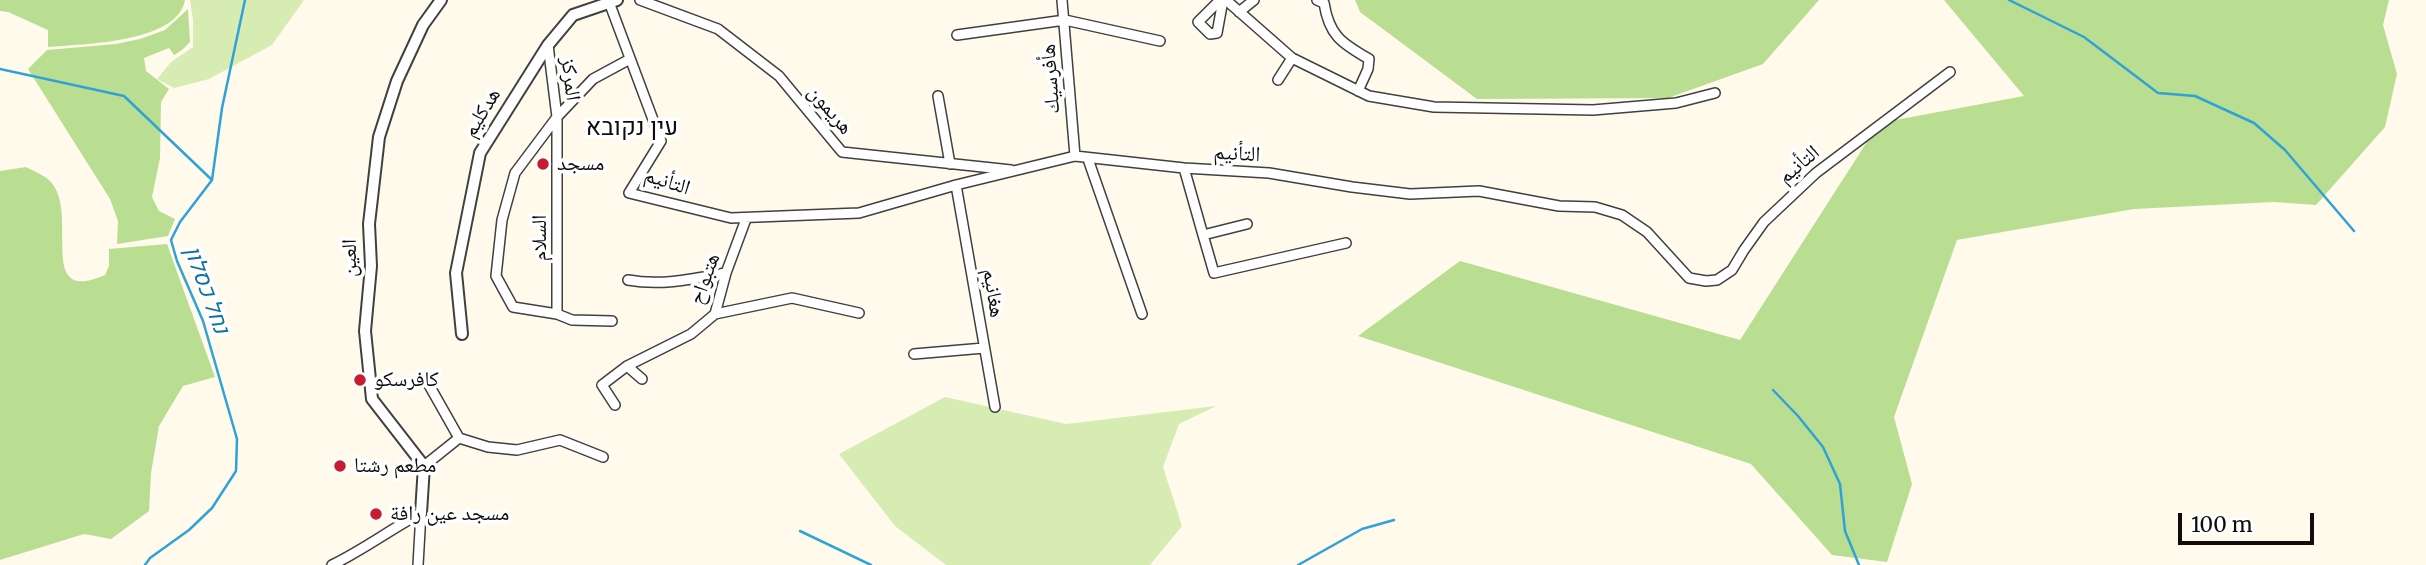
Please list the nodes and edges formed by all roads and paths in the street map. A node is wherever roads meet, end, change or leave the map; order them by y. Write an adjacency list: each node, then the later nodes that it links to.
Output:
1 (441, 0): 48 (street, العين)
2 (640, 0): 23 (street, هريمون)
3 (1062, 0): 9 (street, هأفرسيك)
4 (1223, 0): 8 (street)
5 (1254, 0): 8 (street)
6 (1317, 0): 17 (street)
7 (613, 1): 12 (street, هدكليم); 14 (street, التأنيم)
8 (1239, 12): 13 (street)
9 (1065, 20): 10 (street); 11 (street); 21 (street, هأفرسيك)
10 (957, 36)
11 (1160, 41)
12 (548, 45): 20 (street, المركز); 38 (street, هدكليم)
13 (1292, 58): 16 (street); 17 (street)
14 (630, 59): 20 (street); 27 (street, التأنيم)
15 (1950, 72): 24 (street, التأنيم)
16 (1278, 80)
17 (1358, 90): 18 (street)
18 (1715, 93)
19 (938, 96): 23 (street)
20 (557, 117): 34 (street, السلام); 34 (street)
21 (1075, 156): 22 (street, التأنيم); 25 (street, التأنيم)
22 (1088, 159): 24 (street, التأنيم); 36 (street)
23 (950, 164): 25 (street, هريمون)
24 (1184, 168): 29 (street)
25 (1019, 171): 26 (street, التأنيم)
26 (956, 185): 27 (street, التأنيم); 39 (street, هغانيم)
27 (746, 219): 31 (street, هتبواح)
28 (1247, 224): 29 (street)
29 (1203, 235): 30 (street)
30 (1346, 243)
31 (726, 274): 32 (street); 35 (street, هتبواح)
32 (628, 280)
33 (859, 313): 35 (street)
34 (557, 314): 37 (street)
35 (715, 314): 41 (street, هتبواح)
36 (1142, 314)
37 (612, 321)
38 (462, 334)
39 (984, 348): 40 (street); 45 (street, هغانيم)
40 (914, 354)
41 (627, 366): 42 (street); 44 (street, هتبواح)
42 (642, 379)
43 (429, 385): 46 (street)
44 (615, 405)
45 (995, 407)
46 (459, 438): 47 (street); 48 (street)
47 (603, 457)
48 (424, 466): 49 (street)
49 (421, 513): 50 (street); 51 (street)
50 (332, 565)
51 (418, 565)

